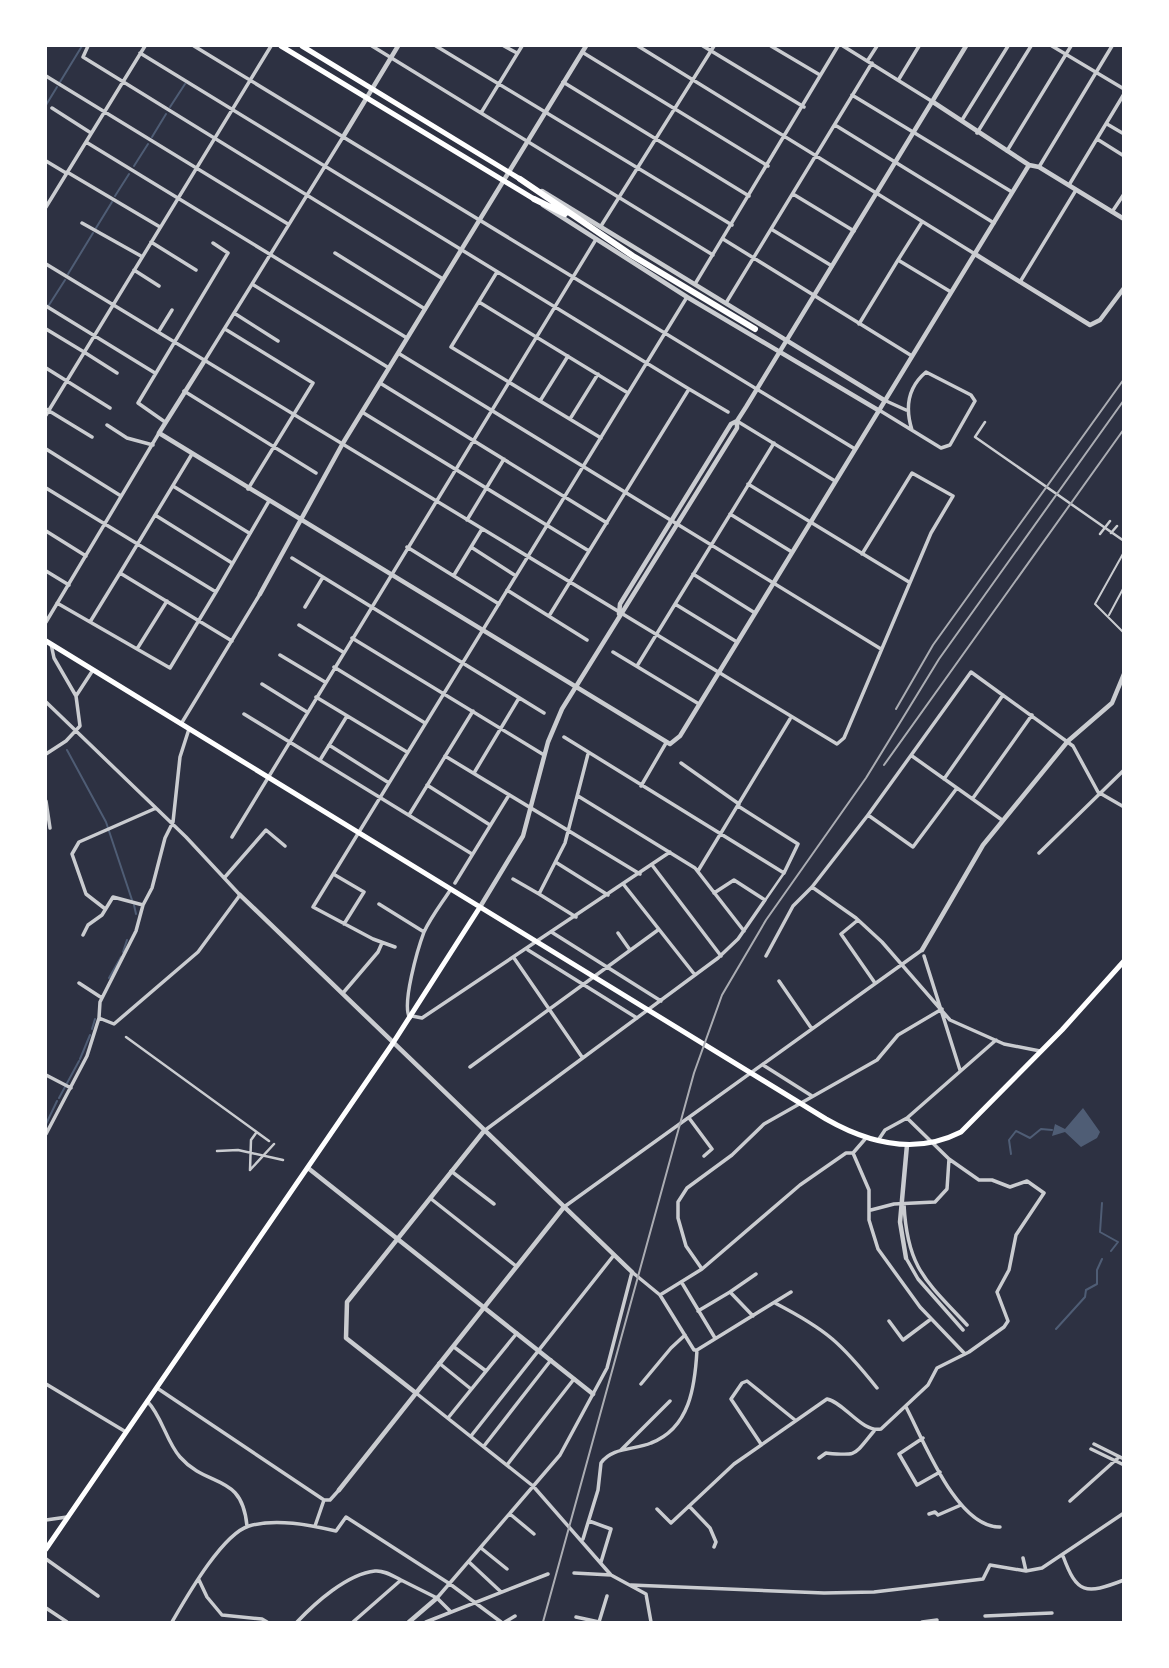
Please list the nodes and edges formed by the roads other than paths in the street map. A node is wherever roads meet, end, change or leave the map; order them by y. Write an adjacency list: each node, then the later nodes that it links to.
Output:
1 (88, 46): 39 (street)
2 (145, 46): 28 (street)
3 (194, 46): 38 (street)
4 (271, 46): 38 (street)
5 (281, 46): 45 (main road)
6 (302, 46): 42 (main road)
7 (372, 46): 31 (street)
8 (398, 46): 31 (street)
9 (436, 46): 41 (street)
10 (505, 46): 29 (street)
11 (522, 46): 29 (street)
12 (586, 46): 27 (street)
13 (638, 46): 37 (street)
14 (703, 46): 26 (street)
15 (771, 46): 34 (street)
16 (838, 46): 34 (street)
17 (843, 46): 32 (street)
18 (877, 46): 32 (street)
19 (919, 46): 36 (street)
20 (966, 46): 46 (street)
21 (1008, 46): 54 (street)
22 (1031, 46): 58 (street)
23 (1052, 46): 30 (street)
24 (1071, 46): 30 (street)
25 (1112, 46): 33 (street)
26 (712, 48): 37 (street); 47 (street)
27 (582, 52): 40 (street); 49 (street)
28 (140, 53): 39 (street); 50 (street)
29 (517, 53): 41 (street)
30 (1066, 54): 33 (street); 68 (street)
31 (391, 57): 42 (street); 53 (street)
32 (870, 62): 36 (street); 44 (street)
33 (1096, 72): 43 (street); 77 (street)
34 (820, 75): 47 (street)
35 (46, 76): 51 (street)
36 (899, 79): 46 (street)
37 (692, 80): 49 (street); 63 (street)
38 (250, 81): 50 (street); 61 (street)
39 (122, 82): 51 (street); 62 (street)
40 (563, 82): 52 (street); 64 (street)
41 (498, 84): 52 (street); 53 (street)
42 (373, 88): 45 (street); 79 (main road)
43 (1124, 91): 55 (street)
44 (852, 95): 56 (street); 57 (street)
45 (367, 98): 61 (street); 81 (main road)
46 (933, 102): 54 (street); 57 (street)
47 (804, 107): 63 (street)
48 (52, 108): 59 (street)
49 (674, 109): 64 (street); 75 (street)
50 (232, 110): 62 (street); 74 (street)
51 (103, 112): 59 (street); 76 (street)
52 (544, 112): 66 (street); 78 (street)
53 (481, 113): 66 (street)
54 (961, 122): 58 (street)
55 (1107, 124): 60 (street); 65 (street)
56 (835, 125): 70 (street); 72 (street)
57 (914, 132): 72 (street); 85 (street)
58 (977, 132): 68 (street)
59 (91, 133): 67 (street)
60 (1124, 134)
61 (343, 136): 74 (street); 97 (street)
62 (214, 138): 76 (street); 89 (street)
63 (785, 138): 70 (street); 75 (street)
64 (655, 139): 78 (street); 90 (street)
65 (1097, 139): 69 (street); 83 (street)
66 (528, 141): 79 (street); 91 (street)
67 (86, 142): 80 (street); 92 (street)
68 (1007, 151): 73 (street)
69 (1124, 156)
70 (815, 157): 86 (street); 87 (street)
71 (46, 160): 80 (street)
72 (895, 162): 87 (street); 102 (street)
73 (1029, 165): 77 (street); 85 (street)
74 (324, 166): 89 (street); 113 (street)
75 (768, 166): 90 (street)
76 (196, 167): 92 (street); 103 (street)
77 (1039, 167): 83 (street)
78 (638, 168): 91 (street); 104 (street)
79 (508, 172): 81 (street); 82 (main road)
80 (67, 173): 94 (street); 106 (street)
81 (504, 179): 93 (main road); 97 (street)
82 (520, 179): 98 (highway); 105 (street)
83 (1069, 186): 84 (street)
84 (1076, 190): 96 (street); 128 (street)
85 (1012, 192): 102 (street)
86 (793, 194): 107 (street); 108 (street)
87 (876, 194): 100 (street); 108 (street)
88 (1124, 194): 96 (street)
89 (306, 195): 103 (street); 127 (street)
90 (749, 196): 104 (street)
91 (619, 197): 105 (street); 117 (street)
92 (178, 198): 106 (street); 116 (street)
93 (534, 199): 98 (highway); 110 (street)
94 (47, 200): 95 (street)
95 (46, 207)
96 (1112, 212): 99 (street)
97 (480, 219): 113 (street); 126 (street)
98 (576, 219): 147 (highway)
99 (1124, 219)
100 (922, 222): 115 (street); 120 (street)
101 (82, 223): 118 (street)
102 (994, 223): 115 (street)
103 (288, 224): 116 (street)
104 (732, 225): 109 (street)
105 (601, 226): 129 (street)
106 (160, 227): 111 (street)
107 (771, 229): 119 (street); 122 (street)
108 (854, 231): 122 (street)
109 (723, 239): 117 (street); 119 (street)
110 (595, 241): 126 (street); 135 (street)
111 (151, 242): 118 (street); 124 (street)
112 (213, 243): 153 (street)
113 (461, 250): 125 (street); 127 (street)
114 (335, 253): 141 (street)
115 (975, 254): 128 (street); 133 (street)
116 (270, 255): 130 (street); 152 (street)
117 (713, 255): 129 (street)
118 (142, 257): 123 (street)
119 (753, 258): 134 (street); 137 (street)
120 (898, 260): 133 (street); 144 (street)
121 (46, 264): 138 (street)
122 (832, 266): 134 (street)
123 (134, 270): 131 (street); 138 (street)
124 (196, 270)
125 (497, 272): 136 (street); 140 (street)
126 (573, 278): 140 (street); 149 (street)
127 (443, 279): 141 (street)
128 (1020, 282): 132 (street)
129 (695, 284): 137 (street)
130 (252, 285): 143 (street); 164 (street)
131 (159, 286)
132 (1124, 288)
133 (951, 292): 160 (street)
134 (814, 296): 144 (street); 155 (street)
135 (687, 297): 149 (street); 158 (street)
136 (479, 302): 151 (street); 169 (street)
137 (726, 303): 155 (street)
138 (113, 304): 148 (street); 150 (street)
139 (46, 306): 150 (street)
140 (555, 308): 151 (street); 162 (street)
141 (425, 309): 152 (street)
142 (172, 310): 148 (street)
143 (234, 313): 146 (street); 154 (street)
144 (859, 324): 160 (street)
145 (46, 329): 156 (street)
146 (225, 329): 161 (street); 184 (street)
147 (755, 329)
148 (159, 331): 153 (street)
149 (665, 333): 162 (street); 171 (street)
150 (94, 335): 156 (street); 166 (street)
151 (537, 337): 159 (street); 169 (street)
152 (407, 338): 157 (street)
153 (175, 341): 161 (street); 166 (street)
154 (278, 341)
155 (786, 341): 158 (street); 175 (street)
156 (84, 352): 165 (street); 168 (street)
157 (398, 352): 164 (street); 178 (street)
158 (779, 353): 171 (street); 179 (street)
159 (568, 356): 167 (street); 176 (street)
160 (912, 356): 175 (street)
161 (205, 360): 173 (street); 184 (street)
162 (647, 363): 172 (street); 174 (street)
163 (46, 368): 168 (street)
164 (388, 368): 170 (street)
165 (117, 373)
166 (155, 373): 187 (street)
167 (598, 374): 174 (street); 185 (street)
168 (66, 381): 177 (street); 181 (street)
169 (509, 382): 176 (street); 178 (street)
170 (380, 383): 182 (street); 194 (street)
171 (757, 389): 186 (street); 200 (street)
172 (689, 390): 183 (street); 212 (street)
173 (184, 391): 187 (street); 198 (street)
174 (628, 393): 193 (street)
175 (884, 400): 179 (street); 180 (street)
176 (540, 401): 185 (street)
177 (110, 408)
178 (491, 410): 194 (street); 203 (street)
179 (878, 410): 190 (street); 200 (street)
180 (906, 410): 190 (street); 190 (street)
181 (46, 412): 192 (street)
182 (362, 412): 195 (street); 204 (street)
183 (728, 412)
184 (295, 414): 195 (street); 198 (street)
185 (570, 419): 193 (street)
186 (737, 421): 196 (street); 220 (street); 226 (street)
187 (165, 422): 191 (street)
188 (985, 422): 230 (street)
189 (107, 425): 197 (street)
190 (912, 430)
191 (159, 433): 197 (street); 201 (street)
192 (92, 437)
193 (601, 438): 203 (street)
194 (473, 440): 202 (street); 204 (street)
195 (342, 443): 216 (street); 222 (street)
196 (774, 443): 206 (street); 207 (street)
197 (153, 444): 213 (street)
198 (274, 447): 205 (street); 211 (street)
199 (46, 449): 213 (street)
200 (855, 449): 206 (street)
201 (192, 454): 208 (street); 211 (street)
202 (504, 459): 210 (street); 214 (street)
203 (583, 467): 212 (street); 214 (street)
204 (455, 468): 210 (street); 216 (street)
205 (316, 473)
206 (835, 481): 223 (street)
207 (748, 484): 217 (street); 223 (street)
208 (173, 486): 218 (street); 232 (street)
209 (46, 488): 225 (street)
210 (486, 488): 219 (street); 227 (street)
211 (248, 489): 215 (street)
212 (625, 492): 220 (street); 224 (street)
213 (122, 497): 225 (street)
214 (565, 497): 224 (street); 227 (street)
215 (269, 501): 222 (street); 232 (street)
216 (435, 501): 219 (street); 238 (street)
217 (730, 514): 237 (street); 241 (street)
218 (155, 515): 236 (street); 247 (street)
219 (467, 520): 229 (street)
220 (671, 521): 226 (street); 270 (street)
221 (1110, 521): 230 (street)
222 (302, 522): 251 (street); 262 (street)
223 (810, 522): 241 (street); 243 (street)
224 (607, 523): 240 (street)
225 (105, 524): 236 (street); 244 (street)
226 (678, 525): 237 (street); 270 (street)
227 (548, 526): 240 (street); 245 (street)
228 (1117, 526): 234 (street)
229 (482, 529): 239 (street); 245 (street)
230 (1105, 529): 233 (street); 234 (street)
231 (46, 531): 244 (street)
232 (249, 533): 247 (street)
233 (1101, 534)
234 (1111, 534): 235 (street)
235 (1124, 540)
236 (138, 544): 249 (street); 261 (street)
237 (711, 545): 250 (street); 257 (street)
238 (407, 547): 251 (street); 252 (street)
239 (471, 547): 252 (street); 253 (street)
240 (589, 551): 256 (street)
241 (792, 552): 257 (street)
242 (1124, 552): 272 (lane)
243 (862, 554): 255 (street); 255 (street)
244 (86, 556): 258 (street)
245 (527, 557): 253 (street); 256 (street)
246 (292, 558): 254 (street)
247 (232, 563): 261 (street)
248 (46, 570): 258 (street)
249 (120, 573): 263 (street); 275 (street)
250 (693, 574): 266 (street); 269 (street)
251 (390, 576): 268 (street); 277 (street)
252 (454, 576): 265 (street)
253 (516, 576): 260 (street)
254 (323, 578): 267 (street); 268 (street)
255 (909, 582): 286 (street)
256 (570, 583): 270 (street); 271 (street)
257 (773, 583): 269 (street); 286 (street)
258 (69, 584): 264 (street)
259 (1124, 587): 272 (lane)
260 (507, 590): 265 (street); 271 (street)
261 (216, 592): 273 (street)
262 (260, 594): 282 (street)
263 (167, 601): 273 (street); 285 (street)
264 (57, 603): 274 (street); 275 (street)
265 (499, 604): 277 (street)
266 (675, 604): 279 (street); 283 (street)
267 (305, 607)
268 (371, 607): 280 (street); 290 (street)
269 (755, 612): 283 (street)
270 (619, 614): 279 (street); 299 (street)
271 (549, 616): 281 (street)
272 (1109, 616): 278 (lane)
273 (199, 621): 282 (street); 285 (street)
274 (46, 622)
275 (90, 622): 285 (street)
276 (299, 625): 287 (street)
277 (482, 632): 290 (street); 299 (street)
278 (1124, 633)
279 (655, 636): 291 (street); 294 (street)
280 (352, 638): 287 (street); 300 (street)
281 (587, 640)
282 (232, 641): 315 (street)
283 (737, 642): 294 (street)
284 (48, 643): 293 (main road); 302 (street)
285 (137, 649)
286 (881, 649): 313 (street)
287 (343, 652): 292 (street)
288 (612, 652): 291 (street)
289 (280, 655): 297 (street)
290 (463, 663): 300 (street); 304 (street)
291 (637, 666): 306 (street)
292 (334, 667): 297 (street); 314 (street)
293 (93, 670): 302 (street); 315 (main road)
294 (718, 674): 306 (street); 313 (street)
295 (1124, 674): 296 (street)
296 (1123, 680): 321 (street)
297 (325, 682): 303 (street)
298 (262, 684): 308 (street)
299 (575, 688): 322 (street); 327 (street)
300 (444, 693): 307 (street); 314 (street)
301 (1003, 695): 311 (street); 329 (street); 335 (street)
302 (76, 696): 318 (street)
303 (316, 697): 308 (street); 312 (street)
304 (519, 698): 309 (street); 317 (street)
305 (46, 702): 318 (street)
306 (699, 704): 322 (street)
307 (473, 711): 317 (street); 328 (street)
308 (307, 712): 320 (street)
309 (544, 713)
310 (244, 714): 320 (street)
311 (1032, 715): 321 (street); 344 (street)
312 (347, 716): 323 (street); 324 (street)
313 (790, 719): 346 (street)
314 (426, 723): 324 (street)
315 (181, 724): 316 (main road)
316 (189, 729): 334 (main road); 353 (street)
317 (501, 729): 327 (street); 333 (street)
318 (75, 733): 325 (street); 349 (street)
319 (564, 737): 326 (street)
320 (289, 741): 330 (street); 334 (street)
321 (1068, 741): 340 (street); 352 (street)
322 (666, 743): 338 (street)
323 (330, 745): 330 (street); 336 (street)
324 (408, 753): 336 (street)
325 (46, 754)
326 (588, 754): 338 (street); 342 (street)
327 (544, 755): 348 (street)
328 (445, 756): 333 (street); 337 (street)
329 (912, 756): 335 (street); 351 (street)
330 (320, 760): 343 (street)
331 (681, 763): 346 (street)
332 (1124, 770): 340 (street)
333 (474, 773): 341 (street)
334 (267, 777): 357 (main road); 359 (street)
335 (944, 779): 339 (street)
336 (389, 783): 343 (street)
337 (427, 785): 350 (street); 354 (street)
338 (641, 786): 358 (street)
339 (957, 788): 344 (street); 351 (street)
340 (1098, 792): 347 (street); 362 (street)
341 (509, 795): 348 (street); 354 (street)
342 (578, 796): 356 (street); 361 (street)
343 (380, 797): 350 (street); 357 (street)
344 (973, 799): 352 (street)
345 (46, 801): 355 (street)
346 (738, 805): 358 (street); 367 (street)
347 (1124, 807)
348 (532, 808): 356 (street); 383 (street)
349 (153, 809): 353 (street); 384 (street)
350 (409, 815): 363 (street)
351 (868, 815): 374 (street)
352 (1002, 820): 399 (street)
353 (171, 825): 370 (street); 382 (street)
354 (490, 825): 363 (street)
355 (50, 828)
356 (569, 830): 364 (street); 369 (street)
357 (359, 833): 368 (street); 375 (main road)
358 (720, 834): 366 (street); 367 (street)
359 (232, 837)
360 (285, 846): 370 (street)
361 (670, 852): 365 (street); 366 (street)
362 (1039, 853)
363 (472, 854): 372 (street)
364 (557, 863): 377 (street); 379 (street)
365 (652, 865): 369 (street); 400 (street)
366 (698, 871): 376 (street)
367 (784, 873): 380 (street)
368 (334, 874): 387 (street); 387 (street)
369 (640, 874): 373 (street)
370 (225, 877): 378 (street)
371 (513, 879): 377 (street)
372 (455, 883)
373 (624, 885): 379 (street); 388 (street)
374 (812, 887): 386 (street); 401 (street)
375 (451, 889): 383 (main road); 390 (street)
376 (714, 893): 380 (street); 389 (street)
377 (539, 894): 385 (street)
378 (240, 895): 411 (street); 417 (street)
379 (609, 895): 385 (street)
380 (765, 900): 389 (street)
381 (379, 904): 390 (street)
382 (142, 905): 384 (street); 412 (street)
383 (480, 907): 394 (main road); 416 (main road)
384 (104, 908): 393 (street)
385 (576, 917): 391 (street)
386 (858, 920): 404 (street); 409 (street)
387 (344, 924): 395 (street)
388 (658, 930): 398 (street); 406 (street)
389 (744, 931): 400 (street)
390 (424, 932): 416 (street)
391 (553, 933): 394 (street); 405 (street)
392 (618, 933): 398 (street)
393 (83, 935)
394 (538, 942): 397 (street); 436 (main road)
395 (382, 943): 396 (street); 411 (street)
396 (395, 947)
397 (528, 950): 402 (street); 410 (street)
398 (630, 950): 405 (street)
399 (923, 953): 404 (street); 414 (street)
400 (721, 956): 406 (street)
401 (766, 956)
402 (514, 958): 415 (street); 416 (street)
403 (1124, 961): 423 (main road)
404 (902, 965): 409 (street); 414 (street)
405 (606, 968): 410 (street); 413 (street)
406 (695, 975): 413 (street)
407 (779, 981): 419 (street)
408 (79, 983): 412 (street)
409 (876, 984): 419 (street)
410 (583, 985): 415 (street); 418 (street)
411 (341, 995): 422 (street)
412 (102, 998): 417 (street)
413 (661, 1001): 418 (street)
414 (942, 1009): 421 (street); 427 (street); 430 (street)
415 (549, 1010): 424 (street); 426 (street)
416 (411, 1017): 422 (main road)
417 (99, 1018): 429 (street)
418 (637, 1018): 424 (street)
419 (811, 1029): 425 (street)
420 (126, 1037): 433 (street)
421 (996, 1040): 423 (street); 427 (street)
422 (393, 1043): 434 (street); 449 (main road)
423 (1042, 1051): 440 (main road)
424 (583, 1058): 434 (street)
425 (762, 1065): 430 (street); 431 (street)
426 (470, 1067)
427 (960, 1070): 432 (street)
428 (46, 1075): 429 (street)
429 (68, 1086): 435 (street)
430 (812, 1096): 460 (street)
431 (689, 1118): 446 (street); 454 (street)
432 (907, 1118): 438 (street); 440 (street)
433 (256, 1131): 437 (street); 443 (street)
434 (484, 1131): 450 (street); 454 (street)
435 (46, 1134)
436 (866, 1138): 438 (main road); 444 (street)
437 (269, 1141)
438 (877, 1141): 441 (main road)
439 (274, 1144): 445 (street)
440 (933, 1144): 441 (main road); 447 (street)
441 (906, 1145): 453 (street)
442 (217, 1151): 443 (street)
443 (251, 1153): 445 (street); 445 (street)
444 (853, 1153): 455 (street); 460 (street)
445 (263, 1156): 448 (street)
446 (704, 1156)
447 (949, 1159): 453 (street); 481 (street)
448 (283, 1160)
449 (308, 1168): 456 (street); 488 (main road)
450 (452, 1171): 451 (street); 452 (street)
451 (430, 1198): 456 (street); 459 (street)
452 (494, 1203)
453 (904, 1204): 455 (street); 458 (street); 473 (street)
454 (565, 1207): 457 (street); 459 (street)
455 (871, 1210): 471 (street)
456 (396, 1239): 468 (street); 491 (street)
457 (614, 1255): 461 (street); 479 (street)
458 (906, 1258): 474 (street)
459 (516, 1266): 468 (street)
460 (702, 1269): 463 (street)
461 (632, 1272): 466 (street); 492 (street)
462 (756, 1274): 464 (street)
463 (682, 1283): 466 (street); 469 (street)
464 (730, 1292): 469 (street); 470 (street)
465 (791, 1292): 467 (street)
466 (660, 1295): 476 (street)
467 (775, 1303): 470 (street); 489 (street)
468 (484, 1307): 475 (street); 478 (street)
469 (698, 1311): 477 (street)
470 (753, 1316): 477 (street)
471 (930, 1319): 472 (street); 481 (street)
472 (889, 1321)
473 (967, 1325)
474 (963, 1330)
475 (517, 1333): 479 (street); 484 (street)
476 (685, 1335): 480 (street); 487 (street)
477 (715, 1339): 480 (street)
478 (453, 1346): 483 (street); 484 (street)
479 (538, 1350): 482 (street); 500 (street)
480 (697, 1350): 505 (street)
481 (965, 1354): 495 (street)
482 (551, 1360): 485 (street); 503 (street)
483 (439, 1363): 490 (street); 491 (street)
484 (486, 1371): 490 (street)
485 (574, 1379): 492 (street); 508 (street)
486 (46, 1384): 499 (street)
487 (641, 1384)
488 (156, 1387): 493 (main road); 513 (street)
489 (877, 1388)
490 (471, 1389): 496 (street)
491 (415, 1393): 496 (street); 512 (street)
492 (593, 1394): 511 (street)
493 (147, 1401): 499 (main road); 524 (street)
494 (670, 1401): 505 (street)
495 (906, 1407): 498 (street); 501 (street)
496 (448, 1418): 500 (street)
497 (795, 1420): 498 (street); 502 (street); 502 (street)
498 (874, 1430): 506 (street)
499 (126, 1432): 521 (main road)
500 (471, 1436): 503 (street)
501 (923, 1438): 510 (street); 510 (street)
502 (761, 1444): 516 (street)
503 (484, 1446): 508 (street)
504 (1092, 1446): 507 (street)
505 (620, 1451): 523 (street)
506 (819, 1458)
507 (1119, 1459): 509 (street); 514 (street)
508 (507, 1465): 511 (street)
509 (1124, 1465)
510 (940, 1472): 515 (street)
511 (533, 1486): 518 (street); 528 (street)
512 (339, 1490): 513 (street)
513 (324, 1500): 525 (street)
514 (1070, 1501)
515 (961, 1505): 519 (street); 526 (street)
516 (689, 1506): 517 (street); 529 (street)
517 (657, 1508)
518 (510, 1514): 527 (street); 530 (street)
519 (929, 1514)
520 (1124, 1514): 532 (street)
521 (67, 1517): 522 (street); 531 (main road)
522 (46, 1520)
523 (589, 1521): 528 (street); 536 (street)
524 (247, 1526): 525 (street); 542 (street)
525 (315, 1526): 545 (street)
526 (1000, 1527)
527 (534, 1534)
528 (583, 1539): 536 (street)
529 (714, 1547)
530 (481, 1548): 535 (street); 537 (street)
531 (46, 1549)
532 (1063, 1556): 538 (street); 544 (street)
533 (1023, 1558): 538 (street)
534 (46, 1559): 548 (street)
535 (469, 1562): 545 (street); 547 (street)
536 (601, 1562): 541 (street)
537 (507, 1569)
538 (1026, 1571): 546 (street)
539 (574, 1573): 541 (street)
540 (548, 1574): 547 (street)
541 (611, 1575): 546 (street)
542 (199, 1580): 561 (street); 562 (street)
543 (401, 1580): 550 (street); 563 (street); 564 (street)
544 (1124, 1580)
545 (450, 1584): 550 (street); 551 (street)
546 (631, 1585): 569 (street)
547 (500, 1591): 551 (street)
548 (99, 1596)
549 (607, 1596): 568 (street)
550 (437, 1598): 553 (street); 565 (street)
551 (474, 1604): 553 (street); 567 (street)
552 (46, 1608): 560 (street)
553 (451, 1612): 566 (street)
554 (1052, 1613): 555 (street)
555 (1017, 1615): 557 (street); 571 (street)
556 (515, 1616): 567 (street)
557 (985, 1616)
558 (576, 1617): 568 (street)
559 (937, 1620): 570 (street)
560 (67, 1622)
561 (172, 1622)
562 (267, 1622)
563 (298, 1622)
564 (353, 1622)
565 (409, 1622)
566 (426, 1622)
567 (503, 1622)
568 (600, 1622)
569 (651, 1622)
570 (922, 1622)
571 (1017, 1622)

